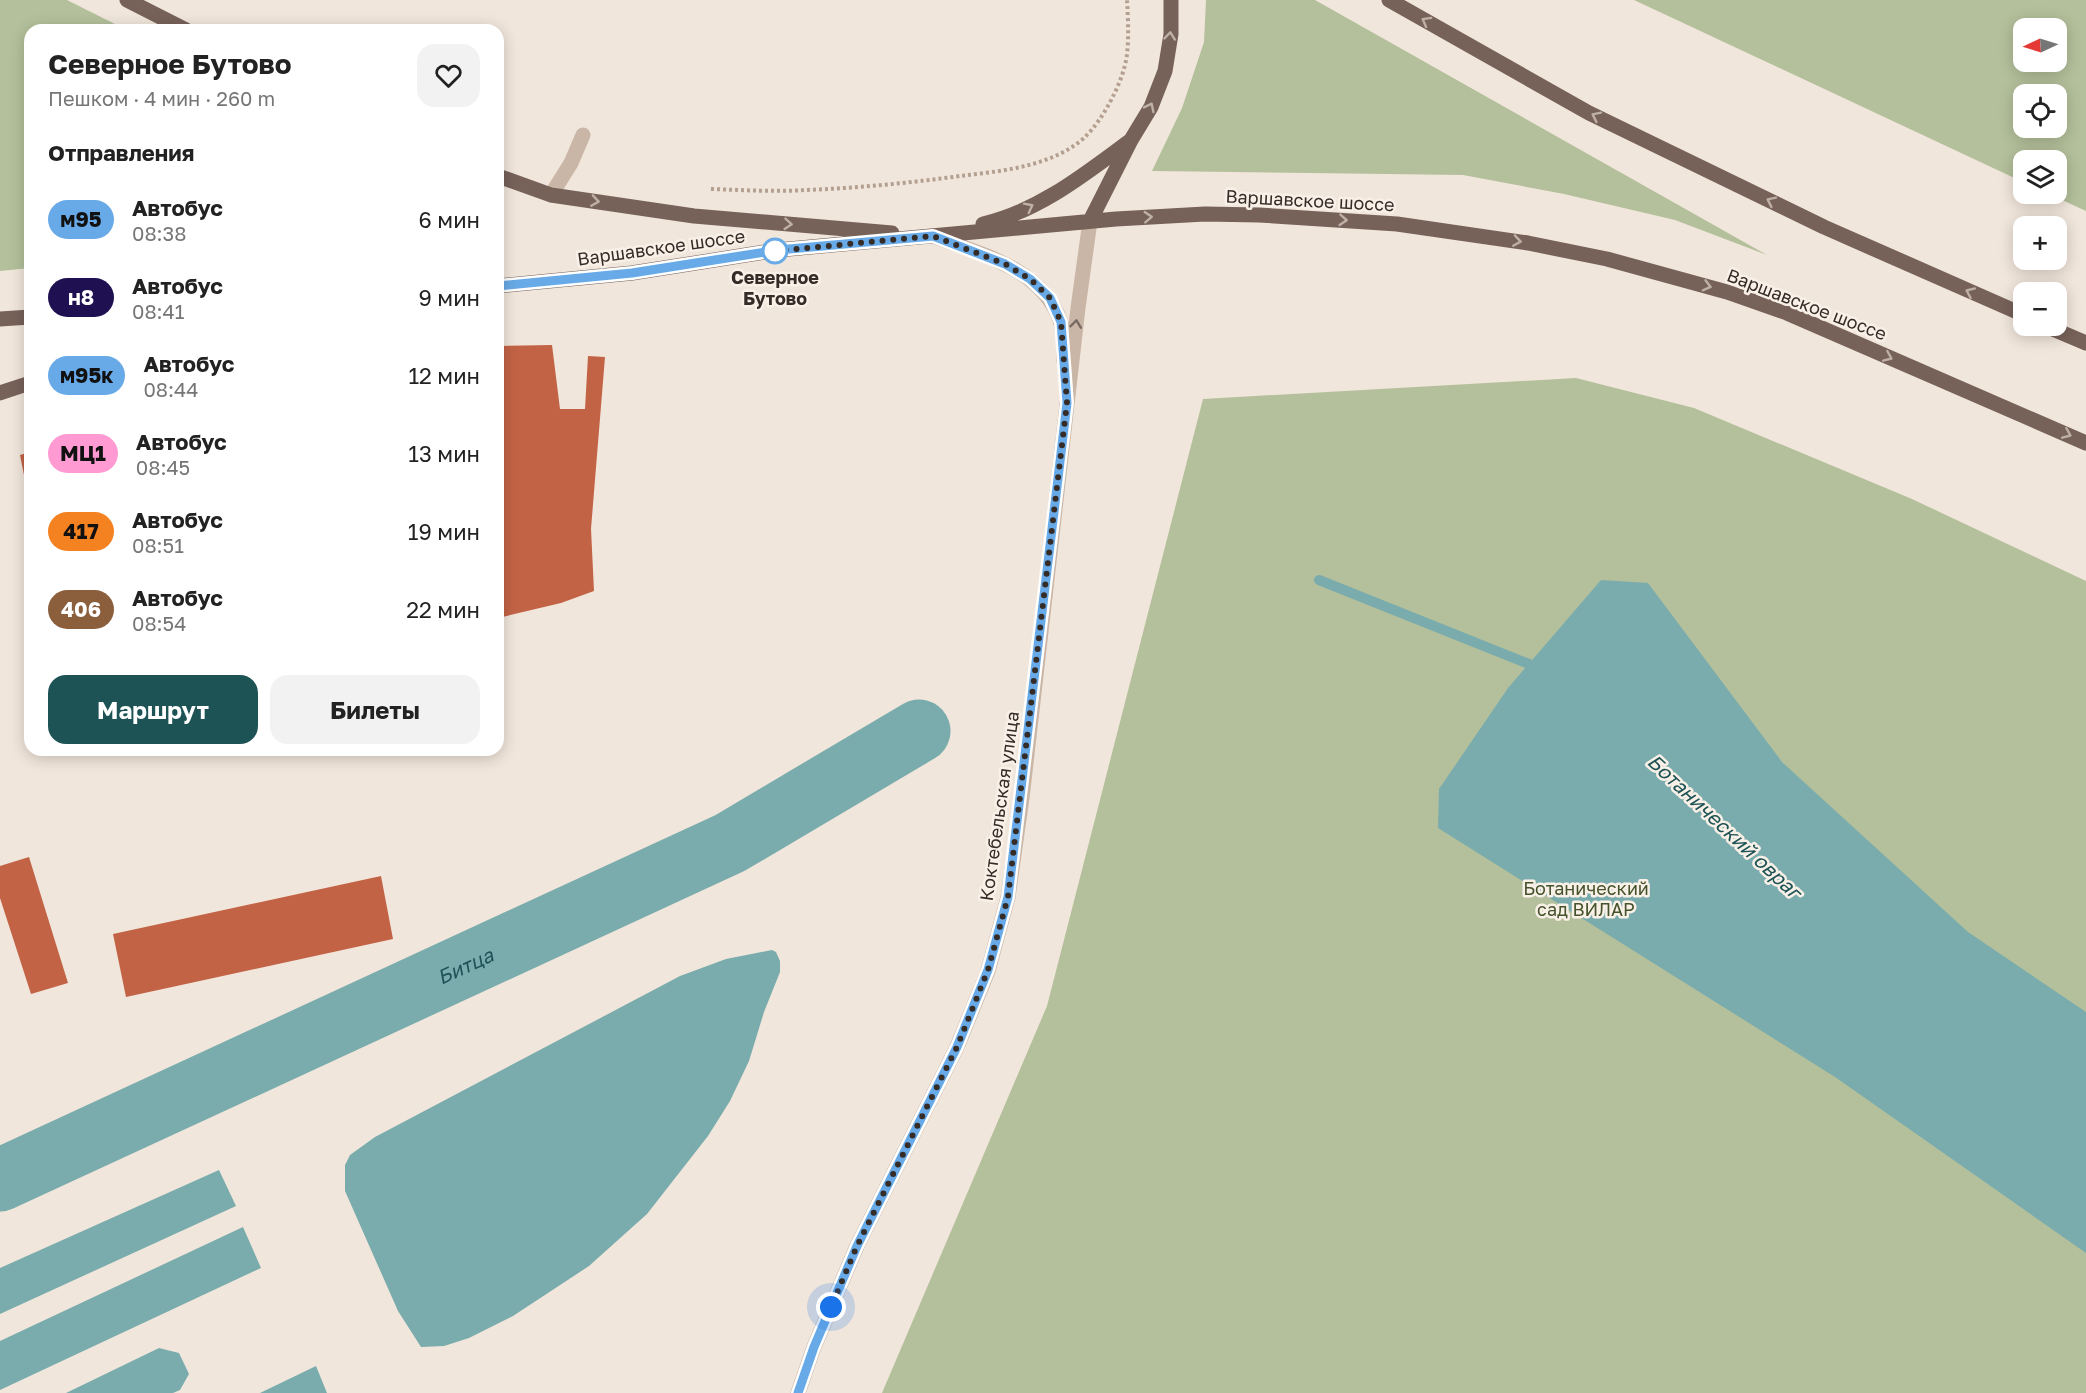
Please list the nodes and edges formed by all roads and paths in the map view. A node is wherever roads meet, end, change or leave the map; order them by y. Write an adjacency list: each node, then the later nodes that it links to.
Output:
1 (127, 0): 5 (main road)
2 (1127, 0): 9 (path)
3 (1171, 0): 7 (main road, one-way to 3)
4 (1389, 0): 14 (main road, one-way to 4)
5 (174, 24)
6 (583, 135): 10 (street)
7 (1131, 140): 11 (main road); 12 (main road, one-way to 7)
8 (504, 178): 10 (main road)
9 (699, 189)
10 (551, 195): 12 (main road, one-way to 12)
11 (1090, 221): 12 (main road, Варшавское шоссе); 21 (street, Коктебельская улица, one-way to 11); 22 (main road, Варшавское шоссе, one-way to 22)
12 (933, 236): 13 (main road, Варшавское шоссе); 21 (street)
13 (504, 285)
14 (2013, 310)
15 (24, 317): 16 (main road)
16 (0, 319)
17 (2067, 335): 18 (main road)
18 (2086, 343)
19 (24, 385): 20 (main road)
20 (0, 393)
21 (1067, 403): 23 (street, Коктебельская улица)
22 (2086, 443)
23 (798, 1393)

